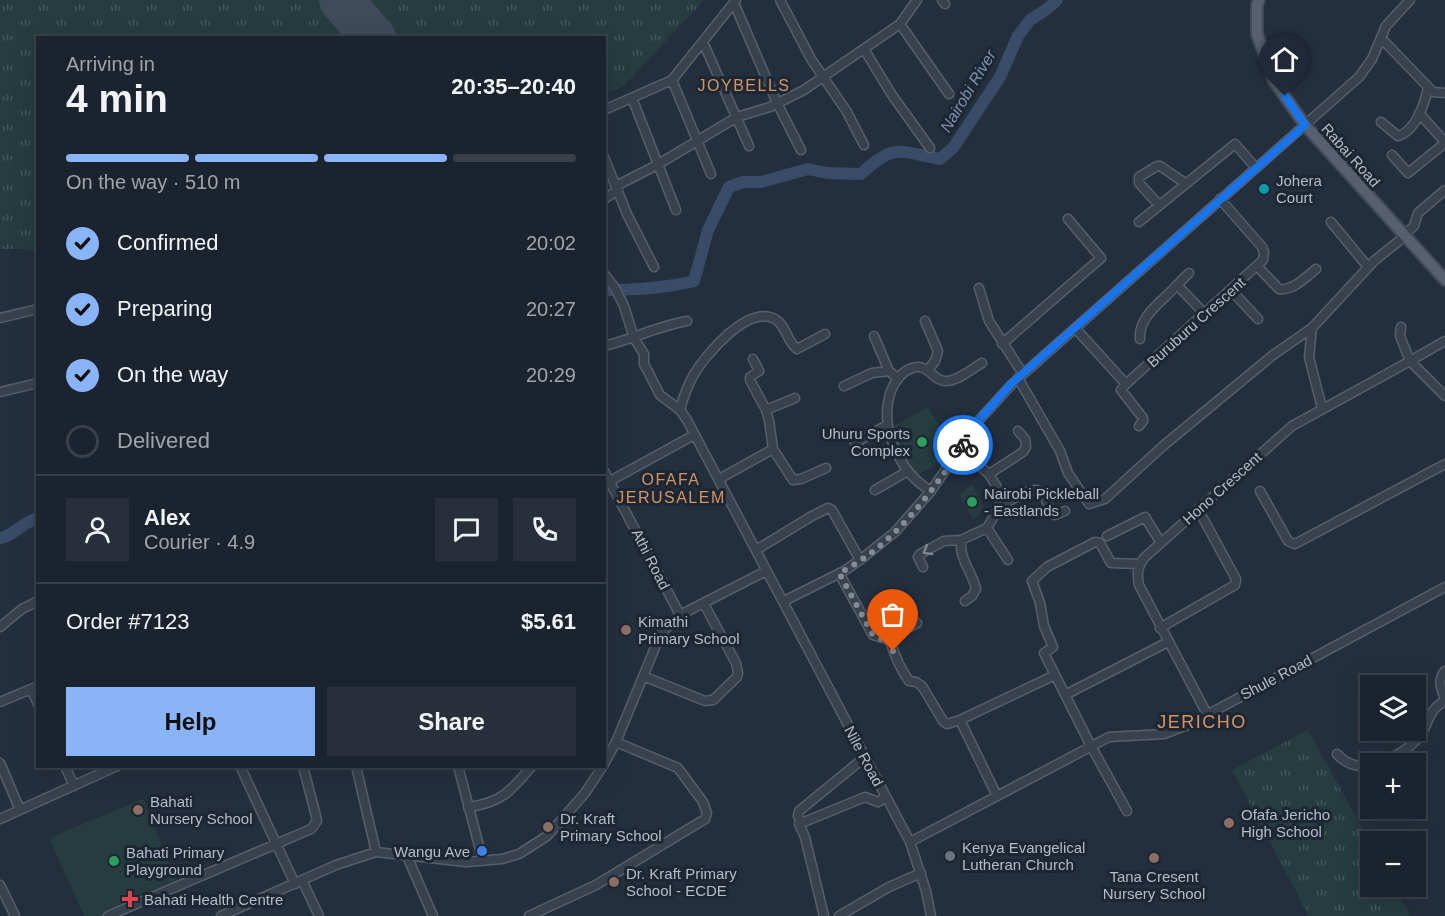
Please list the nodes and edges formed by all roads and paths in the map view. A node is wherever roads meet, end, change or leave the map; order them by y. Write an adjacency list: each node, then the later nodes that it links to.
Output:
1 (780, 0): 10 (street)
2 (917, 0): 6 (street)
3 (1259, 0): 21 (main road, Rabai Road)
4 (1410, 0): 7 (street)
5 (735, 1): 8 (street); 16 (street)
6 (900, 24): 9 (street); 14 (street)
7 (1381, 38): 12 (street); 21 (street)
8 (703, 42): 11 (street); 19 (street)
9 (864, 49): 10 (street); 26 (street)
10 (824, 77): 16 (street); 24 (street)
11 (672, 80): 15 (street); 22 (street)
12 (1428, 87): 13 (street); 18 (street)
13 (1445, 93)
14 (949, 94)
15 (632, 98): 17 (street); 30 (street)
16 (777, 103): 19 (street); 27 (street)
17 (606, 109)
18 (1419, 113): 20 (street); 23 (street)
19 (737, 117): 22 (street); 25 (street)
20 (1381, 122)
21 (1305, 125): 31 (street); 43 (main road, Rabai Road)
22 (698, 140): 30 (street); 32 (street)
23 (1445, 143): 28 (street)
24 (864, 145)
25 (749, 146)
26 (930, 148)
27 (801, 150)
28 (1392, 155)
29 (606, 162): 34 (street)
30 (657, 165): 34 (street); 39 (street)
31 (1256, 168): 33 (street); 37 (street)
32 (711, 174)
33 (1185, 183): 38 (street); 38 (street)
34 (617, 188): 36 (street); 44 (street)
35 (1445, 190): 43 (street)
36 (606, 197)
37 (1220, 199): 45 (street, Buruburu Crescent); 61 (street)
38 (1159, 205): 41 (street)
39 (676, 210)
40 (1068, 219): 68 (street)
41 (1140, 222)
42 (1331, 222): 46 (street)
43 (1404, 236): 46 (street); 50 (main road, Rabai Road)
44 (654, 267)
45 (1258, 267): 47 (street); 53 (street, Buruburu Crescent)
46 (1368, 267): 62 (street)
47 (1316, 269)
48 (1189, 273): 51 (street)
49 (606, 277): 65 (street, Nile Road)
50 (1445, 280)
51 (1177, 285): 55 (street); 66 (street)
52 (979, 288): 68 (street)
53 (1231, 290): 55 (street, Buruburu Crescent); 57 (street)
54 (36, 309): 56 (street)
55 (1204, 313): 78 (street, Buruburu Crescent)
56 (0, 318)
57 (1258, 319)
58 (687, 321): 65 (street)
59 (925, 321): 73 (street)
60 (1401, 327): 71 (street)
61 (1075, 328): 75 (street); 78 (street)
62 (1312, 328): 75 (street); 83 (street)
63 (825, 334): 84 (street)
64 (874, 336): 74 (street)
65 (634, 338): 69 (street); 84 (street, Nile Road)
66 (1140, 339)
67 (1445, 340): 71 (street, Hono Crescent)
68 (1002, 344): 75 (street)
69 (606, 345)
70 (753, 359): 85 (street)
71 (1410, 361): 81 (street); 83 (street, Hono Crescent)
72 (982, 363): 73 (street)
73 (928, 370): 76 (street)
74 (889, 371): 76 (street); 79 (street)
75 (1020, 376): 92 (street)
76 (897, 378): 86 (street)
77 (36, 383): 80 (street)
78 (1126, 384): 87 (street)
79 (844, 386)
80 (0, 392)
81 (1445, 396)
82 (795, 398): 85 (street)
83 (1323, 408): 104 (street, Hono Crescent)
84 (680, 410): 89 (street, Nile Road)
85 (766, 410): 91 (street)
86 (887, 425): 90 (street); 95 (street)
87 (1139, 426)
88 (1018, 431): 97 (street)
89 (694, 435): 98 (street, Nile Road); 99 (street)
90 (855, 443)
91 (773, 449): 94 (street); 98 (street)
92 (960, 450): 97 (street); 102 (street)
93 (1445, 464): 101 (street)
94 (826, 468)
95 (908, 471): 100 (street); 102 (street)
96 (606, 474): 99 (street, Athi Road)
97 (989, 474): 103 (street)
98 (719, 479): 110 (street, Nile Road)
99 (610, 481): 122 (street, Athi Road)
100 (874, 490)
101 (1260, 491)
102 (931, 492): 112 (street)
103 (1000, 506): 105 (street); 106 (street)
104 (1198, 509): 109 (street, Hono Crescent); 125 (street)
105 (1065, 511)
106 (987, 528): 108 (street); 111 (street)
107 (1107, 536): 109 (street)
108 (961, 540): 114 (street, one-way to 114); 119 (street)
109 (1161, 543): 113 (street, Hono Crescent)
110 (756, 550): 112 (street); 115 (street, Nile Road)
111 (1008, 560)
112 (860, 561): 116 (street)
113 (1139, 564): 125 (street); 129 (street)
114 (923, 567)
115 (766, 571): 118 (street, Nile Road); 121 (street)
116 (839, 573): 118 (street); 126 (street)
117 (1445, 587): 135 (street, Shule Road)
118 (784, 601): 141 (street, Nile Road)
119 (965, 601)
120 (36, 602): 124 (street)
121 (704, 604): 122 (street); 130 (street)
122 (680, 615): 130 (street)
123 (917, 623): 126 (street)
124 (0, 627)
125 (1160, 628): 127 (street)
126 (889, 638): 136 (street)
127 (1168, 642): 132 (street); 135 (street)
128 (1445, 670): 133 (street)
129 (1055, 675): 132 (street); 136 (street)
130 (643, 676): 137 (street)
131 (34, 687): 134 (street)
132 (1065, 695): 138 (street)
133 (1445, 700): 139 (street)
134 (0, 702)
135 (1207, 714): 138 (street, Shule Road)
136 (960, 720): 154 (street)
137 (616, 742): 142 (street); 174 (street)
138 (1091, 746): 154 (street, Shule Road); 158 (street)
139 (1397, 753)
140 (1337, 754): 144 (street)
141 (865, 757): 155 (street, Nile Road); 160 (street)
142 (606, 761)
143 (0, 763): 157 (street)
144 (1360, 765)
145 (66, 768): 153 (street)
146 (113, 768): 153 (street)
147 (241, 768): 162 (street)
148 (304, 768): 162 (street)
149 (356, 768): 163 (street)
150 (458, 768): 156 (street)
151 (530, 768): 156 (street)
152 (602, 768): 165 (street)
153 (74, 786): 157 (street)
154 (997, 796): 161 (street, Shule Road)
155 (886, 797): 160 (street); 161 (street, Nile Road)
156 (468, 807): 165 (street)
157 (20, 810): 159 (street)
158 (1127, 811)
159 (0, 819)
160 (801, 822): 175 (street)
161 (910, 842): 166 (street, Nile Road)
162 (275, 843): 167 (street); 170 (street)
163 (376, 852): 164 (street); 167 (street)
164 (407, 856): 165 (street); 173 (street)
165 (483, 861)
166 (921, 873): 176 (street); 177 (street, Nile Road)
167 (298, 882): 171 (street); 172 (street)
168 (0, 885): 169 (street)
169 (15, 916)
170 (108, 916)
171 (221, 916)
172 (319, 916)
173 (433, 916)
174 (529, 916)
175 (824, 916)
176 (839, 916)
177 (931, 916)

